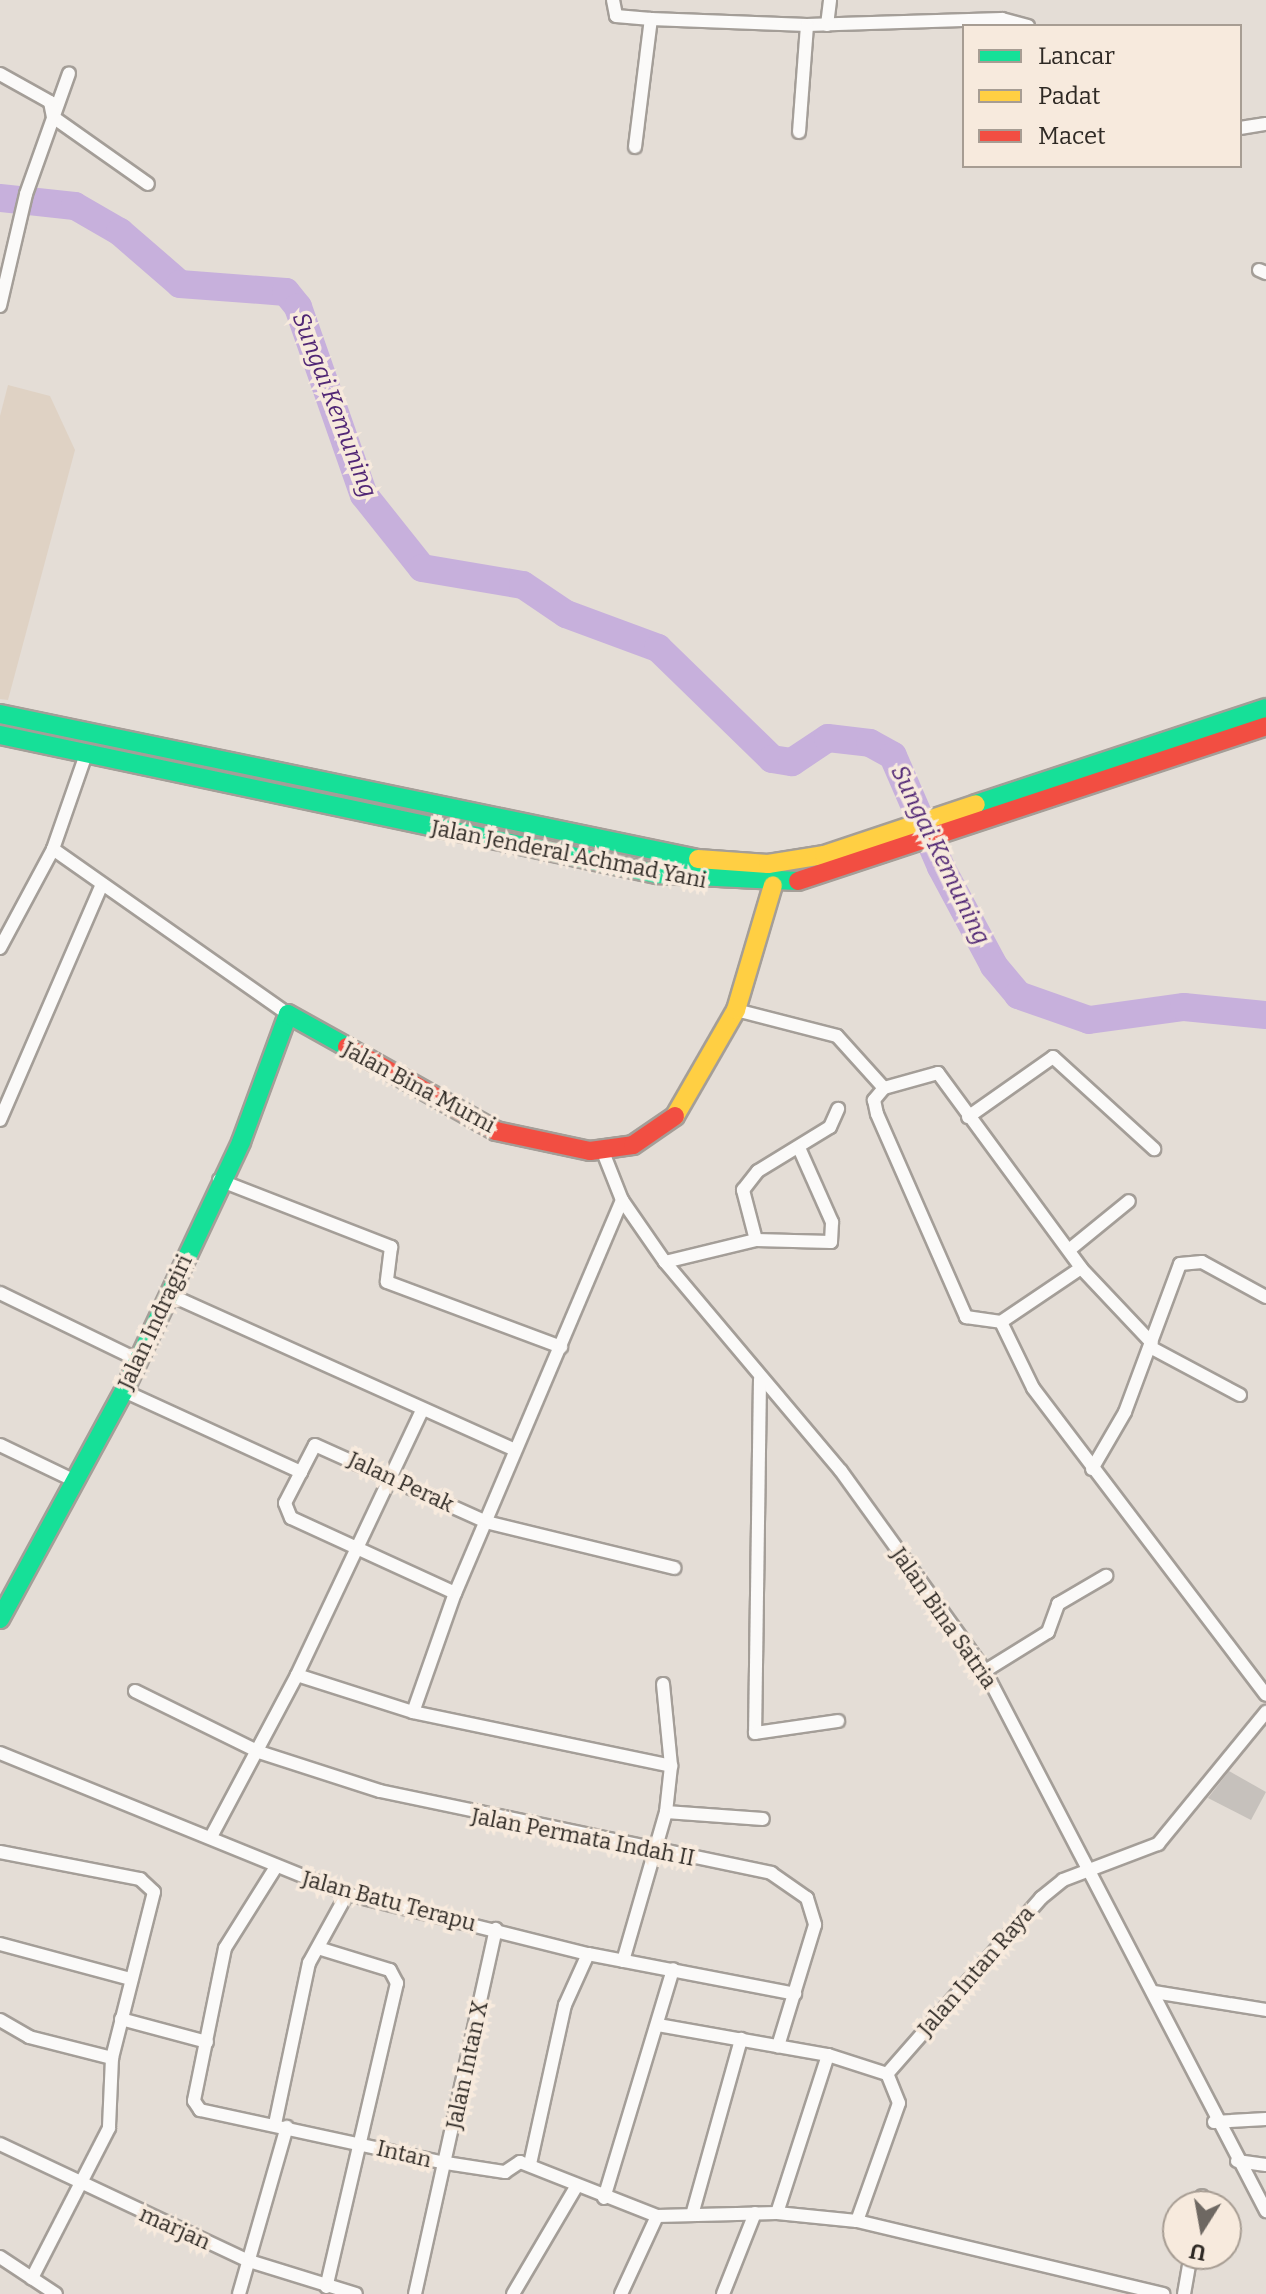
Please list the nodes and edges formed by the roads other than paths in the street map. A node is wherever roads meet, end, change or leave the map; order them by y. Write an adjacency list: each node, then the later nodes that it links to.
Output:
1 (613, 0): 3 (street)
2 (830, 0): 6 (street)
3 (651, 19): 5 (street); 13 (street)
4 (1021, 24): 6 (street)
5 (807, 25): 6 (street); 12 (street)
6 (827, 25)
7 (69, 73): 9 (street)
8 (0, 74): 9 (street)
9 (53, 117): 14 (street); 15 (street)
10 (1266, 124): 11 (street)
11 (1242, 128)
12 (799, 132)
13 (635, 147)
14 (148, 184)
15 (6, 260): 16 (street)
16 (0, 306)
17 (1266, 708): 24 (main road, Jalan Jenderal Achmad Yani)
18 (0, 714): 22 (main road, Jalan Jenderal Achmad Yani)
19 (1266, 726): 28 (main road, Jalan Jenderal Achmad Yani)
20 (0, 735): 21 (main road, Jalan Jenderal Achmad Yani)
21 (86, 754): 23 (main road, Jalan Jenderal Achmad Yani); 26 (street)
22 (302, 779): 23 (main road); 24 (main road, Jalan Jenderal Achmad Yani)
23 (297, 799): 25 (main road, Jalan Jenderal Achmad Yani)
24 (451, 809): 25 (main road)
25 (447, 831): 28 (main road, Jalan Jenderal Achmad Yani)
26 (53, 849): 27 (street); 29 (street)
27 (102, 884): 32 (street); 36 (street)
28 (773, 885): 31 (main road)
29 (5, 925): 30 (street)
30 (0, 948)
31 (736, 1010): 33 (street); 39 (main road)
32 (288, 1014): 39 (main road, Jalan Bina Murni); 40 (main road, Jalan Indragiri)
33 (884, 1088): 35 (street); 50 (street)
34 (838, 1109): 37 (street)
35 (968, 1117): 38 (street); 44 (street)
36 (0, 1120)
37 (799, 1148): 43 (street); 43 (street)
38 (1154, 1149)
39 (603, 1152): 41 (street, Jalan Bina Satria)
40 (219, 1180): 48 (main road, Jalan Indragiri); 52 (street)
41 (622, 1200): 45 (street, Jalan Bina Satria); 52 (street)
42 (1129, 1201): 44 (street)
43 (756, 1240): 45 (street)
44 (1069, 1250): 46 (street)
45 (665, 1262): 54 (street, Jalan Bina Satria)
46 (1081, 1268): 50 (street); 51 (street)
47 (0, 1293): 53 (street)
48 (168, 1294): 53 (main road, Jalan Indragiri); 57 (street)
49 (1266, 1297): 51 (street)
50 (1001, 1322): 60 (street)
51 (1151, 1345): 56 (street); 60 (street)
52 (561, 1347): 59 (street)
53 (138, 1360): 55 (main road, Jalan Indragiri)
54 (760, 1379): 70 (street, Jalan Bina Satria); 77 (street)
55 (124, 1391): 61 (street); 63 (main road, Jalan Indragiri)
56 (1240, 1395)
57 (422, 1410): 59 (street); 62 (street)
58 (0, 1445): 63 (street)
59 (515, 1450): 64 (street)
60 (1092, 1469): 74 (street)
61 (301, 1472): 62 (street, Jalan Perak); 65 (street)
62 (391, 1478): 64 (street, Jalan Perak); 65 (street)
63 (75, 1481): 69 (main road, Jalan Indragiri)
64 (486, 1522): 66 (street, Jalan Perak); 68 (street)
65 (357, 1550): 68 (street); 71 (street)
66 (674, 1568)
67 (1106, 1576): 70 (street)
68 (455, 1593): 75 (street)
69 (0, 1619)
70 (985, 1671): 87 (street, Jalan Bina Satria)
71 (297, 1675): 75 (street); 78 (street)
72 (663, 1684): 80 (street)
73 (135, 1691): 78 (street, Jalan Permata Indah II)
74 (1266, 1695)
75 (413, 1712): 80 (street)
76 (1266, 1712): 87 (street, Jalan Intan Raya)
77 (838, 1721)
78 (259, 1752): 83 (street); 85 (street, Jalan Permata Indah II)
79 (0, 1753): 83 (street, Jalan Batu Terapu)
80 (671, 1766): 81 (street)
81 (666, 1812): 82 (street); 85 (street)
82 (763, 1819)
83 (212, 1835): 86 (street, Jalan Batu Terapu)
84 (0, 1852): 95 (street)
85 (656, 1853): 93 (street); 97 (street, Jalan Permata Indah II)
86 (274, 1870): 88 (street, Jalan Batu Terapu); 103 (street, Intan)
87 (1093, 1871): 96 (street, Jalan Bina Satria); 107 (street, Jalan Intan Raya)
88 (347, 1894): 89 (street, Jalan Batu Terapu); 91 (street)
89 (496, 1929): 92 (street, Jalan Batu Terapu); 114 (street, Jalan Intan X)
90 (0, 1944): 95 (street)
91 (318, 1948): 110 (street); 111 (street)
92 (588, 1954): 93 (street, Jalan Batu Terapu); 115 (street)
93 (623, 1961): 94 (street, Jalan Batu Terapu)
94 (673, 1969): 97 (street, Jalan Batu Terapu); 101 (street)
95 (131, 1979): 99 (street)
96 (1154, 1992): 98 (street); 109 (street, Jalan Bina Satria)
97 (795, 1994): 104 (street)
98 (1266, 2010)
99 (121, 2019): 103 (street); 106 (street)
100 (0, 2020): 106 (street)
101 (658, 2025): 102 (street); 119 (street)
102 (741, 2039): 104 (street); 123 (street)
103 (207, 2042): 110 (street, Intan)
104 (778, 2046): 105 (street)
105 (828, 2055): 107 (street); 122 (street)
106 (112, 2058): 117 (street)
107 (887, 2074): 125 (street)
108 (1266, 2119): 109 (street)
109 (1214, 2122): 113 (street, Jalan Bina Satria)
110 (281, 2125): 111 (street, Intan); 127 (street)
111 (357, 2143): 114 (street, Intan); 130 (street)
112 (0, 2144): 117 (street, marjan)
113 (1237, 2161): 116 (street); 120 (street, Jalan Bina Satria)
114 (446, 2163): 115 (street, Intan); 134 (street, Jalan Intan X)
115 (530, 2164): 118 (street)
116 (1266, 2165)
117 (83, 2187): 127 (street, marjan); 129 (street)
118 (576, 2187): 119 (street); 135 (street)
119 (604, 2198): 124 (street)
120 (1266, 2211)
121 (755, 2213): 122 (street); 123 (street); 137 (street)
122 (777, 2213): 125 (street)
123 (692, 2215): 124 (street)
124 (657, 2216): 136 (street)
125 (857, 2221): 138 (street)
126 (0, 2257): 129 (street)
127 (246, 2260): 130 (street, marjan); 132 (street)
128 (1188, 2270): 139 (street)
129 (32, 2278): 131 (street)
130 (326, 2287): 133 (street, marjan)
131 (56, 2294)
132 (239, 2294)
133 (356, 2294)
134 (415, 2294)
135 (513, 2294)
136 (621, 2294)
137 (723, 2294)
138 (1163, 2294)
139 (1184, 2294)

